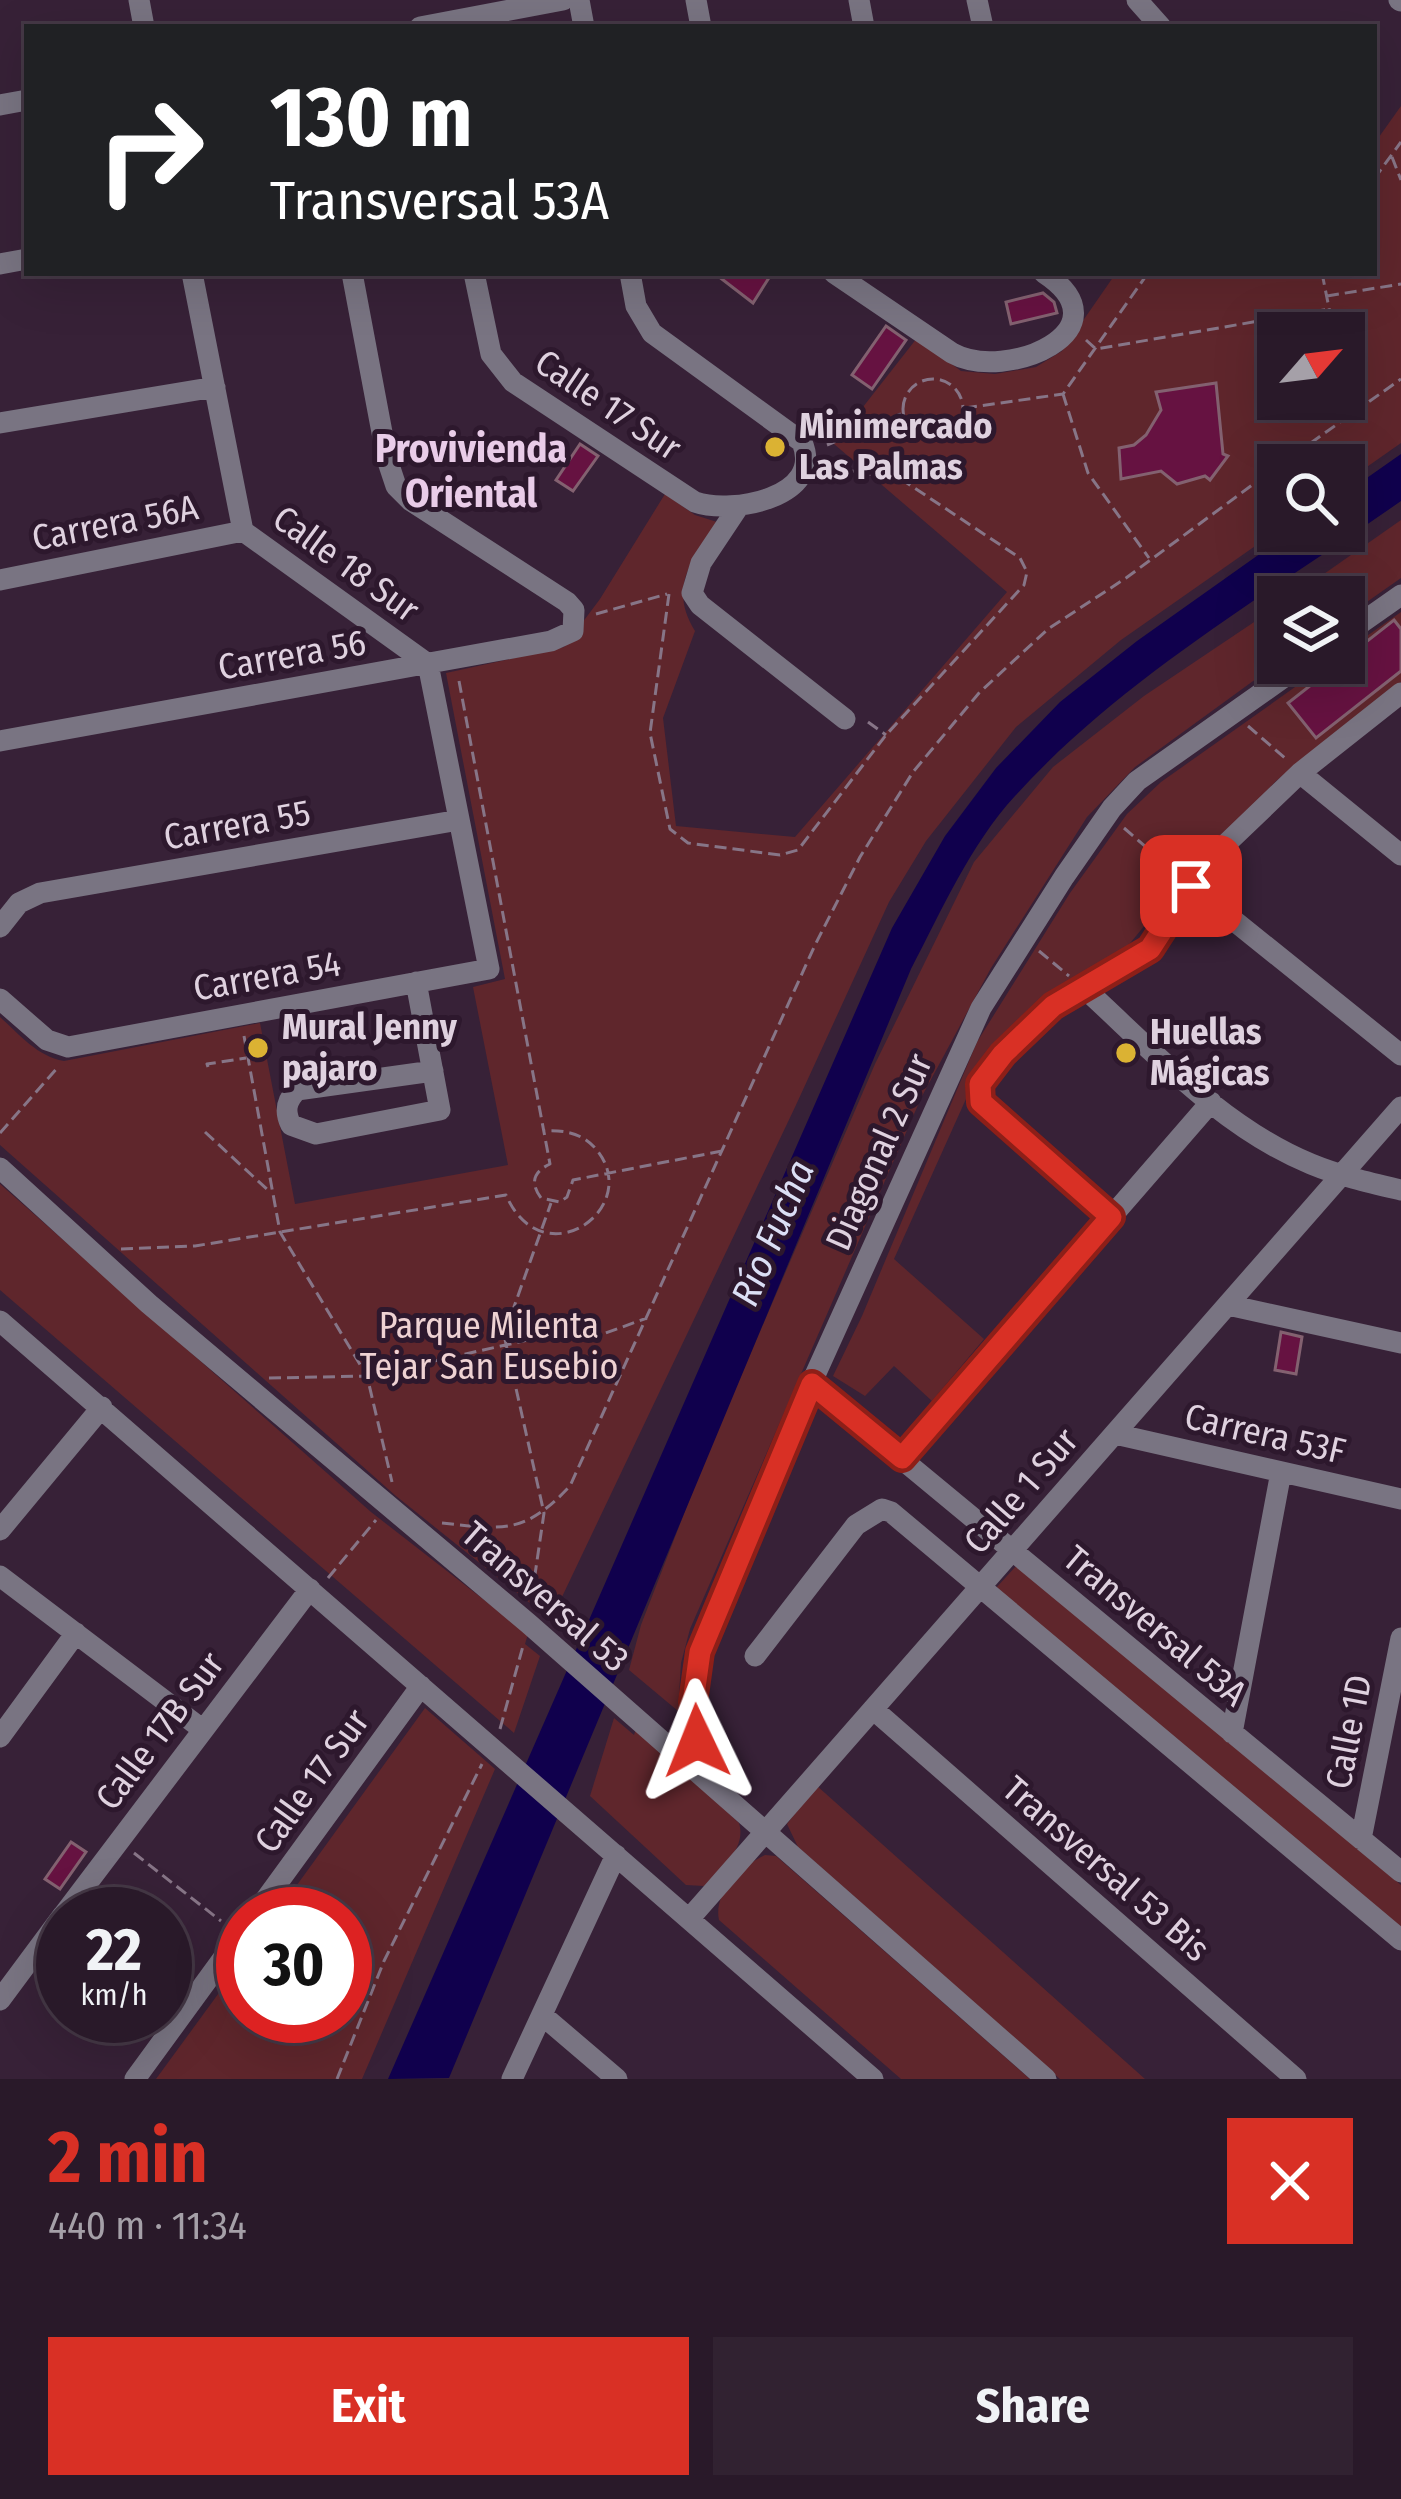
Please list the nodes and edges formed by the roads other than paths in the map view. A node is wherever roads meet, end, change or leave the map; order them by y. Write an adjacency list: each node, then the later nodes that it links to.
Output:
1 (563, 0): 3 (street)
2 (1137, 0): 4 (street)
3 (450, 10)
4 (1159, 24)
5 (193, 276): 11 (street, Calle 18 Sur)
6 (353, 276): 18 (street, Carrera 56)
7 (476, 276): 13 (street, Calle 17 Sur)
8 (631, 276): 13 (street)
9 (839, 276): 10 (street)
10 (1049, 276)
11 (214, 387): 12 (street); 14 (street, Calle 18 Sur)
12 (0, 423)
13 (739, 506): 21 (street)
14 (243, 531): 15 (street, Carrera 56A); 18 (street, Calle 18 Sur)
15 (0, 580)
16 (1401, 595): 17 (street)
17 (1365, 620)
18 (428, 664): 22 (street, Carrera 56); 24 (street, Calle 18 Sur)
19 (1274, 684): 43 (street, Diagonal 2 Sur)
20 (1401, 693): 23 (street)
21 (845, 719)
22 (0, 741)
23 (1300, 773): 25 (street); 26 (street)
24 (459, 820): 27 (street, Carrera 55); 28 (street, Calle 18 Sur)
25 (1401, 856)
26 (1191, 886): 30 (street); 32 (street)
27 (0, 927)
28 (489, 969): 29 (street, Carrera 54)
29 (416, 982): 31 (street, Carrera 54); 33 (street)
30 (1084, 988): 34 (street); 39 (street)
31 (0, 999)
32 (1401, 1055)
33 (433, 1070): 33 (street)
34 (1211, 1102): 37 (street); 39 (street)
35 (1401, 1107): 37 (street, Calle 1 Sur)
36 (0, 1168): 62 (street, Transversal 53)
37 (1342, 1175): 38 (street); 40 (street, Calle 1 Sur)
38 (1401, 1190)
39 (1111, 1217): 46 (street)
40 (1228, 1305): 42 (street); 45 (street, Calle 1 Sur)
41 (0, 1321): 44 (street)
42 (1401, 1343)
43 (812, 1384): 46 (street, Transversal 53A); 62 (street, Diagonal 2 Sur)
44 (102, 1408): 49 (street); 53 (street)
45 (1115, 1434): 47 (street, Carrera 53F); 50 (street, Calle 1 Sur)
46 (902, 1458): 50 (street, Transversal 53A)
47 (1281, 1472): 48 (street, Carrera 53F); 60 (street)
48 (1401, 1499)
49 (0, 1530)
50 (1014, 1550): 52 (street, Calle 1 Sur); 60 (street, Transversal 53A)
51 (0, 1576): 54 (street)
52 (980, 1588): 56 (street); 58 (street, Calle 1 Sur); 70 (street)
53 (313, 1591): 57 (street); 59 (street, Calle 17B Sur)
54 (76, 1633): 59 (street); 61 (street)
55 (1401, 1638): 64 (street, Calle 1D)
56 (755, 1656)
57 (422, 1686): 65 (street); 68 (street, Calle 17 Sur)
58 (873, 1709): 63 (street, Calle 1 Sur); 80 (street, Transversal 53 Bis)
59 (202, 1729): 67 (street, Calle 17B Sur)
60 (1232, 1733): 64 (street, Transversal 53A)
61 (0, 1737)
62 (701, 1775): 63 (street, Transversal 53)
63 (766, 1832): 69 (street, Calle 1 Sur); 79 (street, Transversal 53)
64 (1361, 1839): 66 (street, Transversal 53A)
65 (616, 1855): 69 (street); 74 (street)
66 (1401, 1872)
67 (84, 1887)
68 (275, 1887)
69 (689, 1919): 78 (street)
70 (1401, 1940)
71 (36, 1951): 73 (street, Calle 17B Sur)
72 (216, 1967): 75 (street)
73 (0, 2000)
74 (542, 2014): 76 (street); 77 (street)
75 (135, 2079)
76 (512, 2079)
77 (616, 2079)
78 (873, 2079)
79 (1046, 2079)
80 (1296, 2079)

